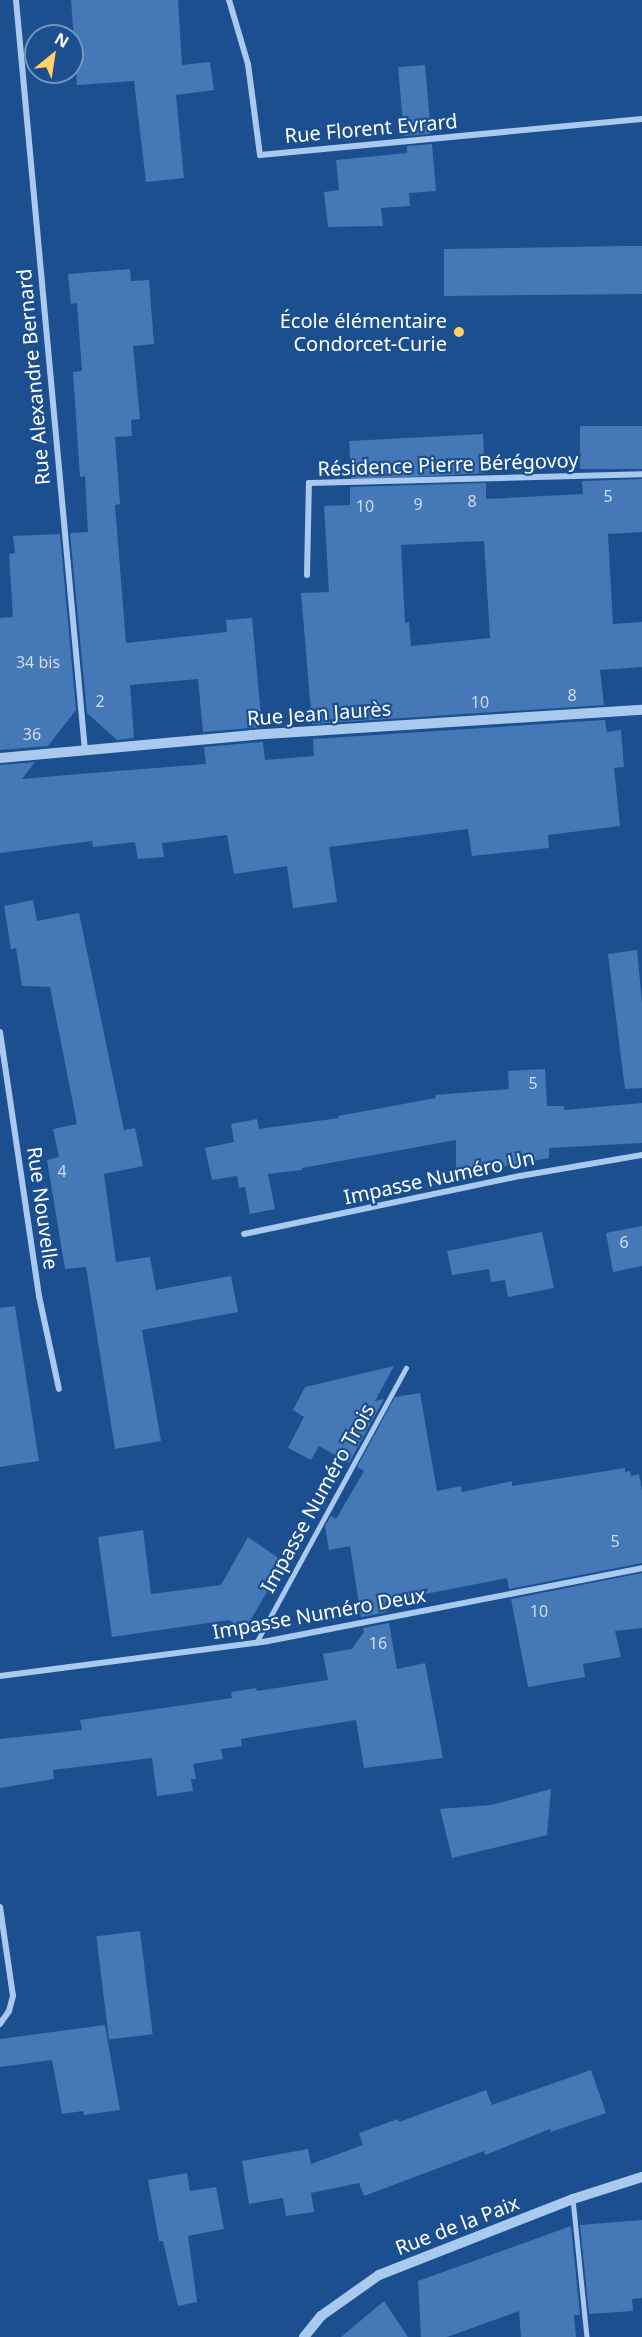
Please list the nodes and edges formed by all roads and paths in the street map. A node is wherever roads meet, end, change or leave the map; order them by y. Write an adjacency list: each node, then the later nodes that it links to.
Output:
1 (16, 0): 7 (street, Rue Alexandre Bernard)
2 (229, 0): 3 (street, Rue Florent Evrard)
3 (642, 119)
4 (642, 474): 5 (street, Résidence Pierre Bérégovoy)
5 (307, 575)
6 (642, 710): 7 (street, Rue Jean Jaurès)
7 (85, 751): 8 (street, Rue Jean Jaurès)
8 (0, 758)
9 (0, 1032): 13 (street, Rue Nouvelle)
10 (642, 1155): 11 (street, Impasse Numéro Un)
11 (244, 1234)
12 (406, 1368): 15 (lane, Impasse Numéro Trois)
13 (59, 1389)
14 (642, 1569): 15 (street, Impasse Numéro Deux)
15 (256, 1643): 16 (street, Impasse Numéro Deux)
16 (0, 1676)
17 (0, 1907): 18 (street)
18 (0, 2024)
19 (642, 2177): 20 (street, Rue de la Paix)
20 (573, 2199): 21 (street, Rue de la Paix); 22 (lane)
21 (304, 2337)
22 (587, 2337)

